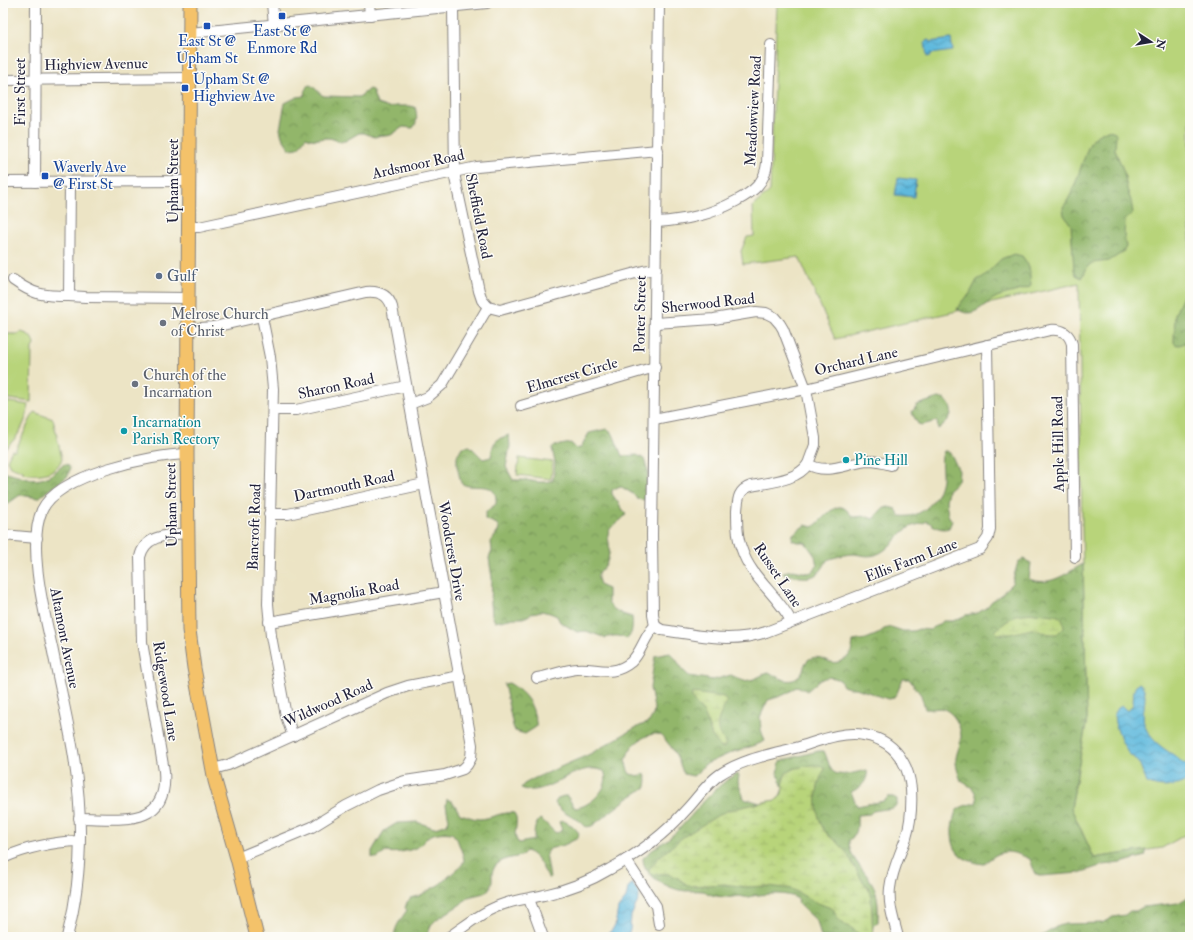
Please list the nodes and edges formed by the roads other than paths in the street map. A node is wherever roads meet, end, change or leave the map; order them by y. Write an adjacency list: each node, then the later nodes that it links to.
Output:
1 (36, 3): 14 (street, First Street)
2 (190, 3): 10 (main road, Upham Street)
3 (272, 3): 9 (street)
4 (370, 3): 8 (street)
5 (487, 3): 7 (street)
6 (659, 3): 15 (street, Porter Street)
7 (453, 6): 8 (street); 16 (street, Sheffield Road)
8 (370, 15): 9 (street)
9 (274, 25): 10 (street)
10 (190, 33): 12 (main road, Upham Street)
11 (771, 45): 21 (street, Meadowview Road)
12 (189, 78): 14 (street, Highview Avenue); 17 (main road, Upham Street)
13 (3, 80): 14 (street, Highview Avenue)
14 (35, 80): 19 (street, First Street)
15 (658, 150): 16 (street, Ardsmoor Road); 21 (street, Porter Street)
16 (454, 172): 22 (street, Ardsmoor Road); 27 (street, Sheffield Road)
17 (189, 181): 20 (street); 22 (main road, Upham Street)
18 (3, 182): 19 (street)
19 (35, 182): 20 (street)
20 (70, 182): 25 (street)
21 (657, 222): 23 (street, Porter Street)
22 (188, 228): 26 (main road, Upham Street)
23 (656, 269): 27 (street); 29 (street, Porter Street)
24 (13, 280): 25 (street)
25 (69, 296): 26 (street)
26 (188, 298): 30 (main road, Upham Street)
27 (488, 307): 36 (street)
28 (262, 317): 30 (street, Woodcrest Drive); 34 (street, Woodcrest Drive); 38 (street, Bancroft Road)
29 (655, 323): 33 (street, Porter Street); 35 (street, Sherwood Road)
30 (188, 329): 40 (main road, Upham Street)
31 (1064, 332): 32 (street, Orchard Lane); 48 (street, Apple Hill Road)
32 (987, 345): 35 (street, Orchard Lane); 50 (street, Ellis Farm Lane)
33 (655, 367): 37 (street, Elmcrest Circle); 39 (street, Porter Street)
34 (406, 386): 36 (street, Woodcrest Drive); 38 (street, Sharon Road)
35 (806, 389): 39 (street, Orchard Lane); 41 (street, Sherwood Road)
36 (410, 404): 43 (street, Woodcrest Drive)
37 (521, 406)
38 (273, 410): 44 (street, Bancroft Road)
39 (654, 419): 52 (street, Porter Street)
40 (187, 454): 45 (main road, Upham Street); 47 (street, Altamont Avenue)
41 (808, 464): 42 (street); 50 (street, Russet Lane)
42 (891, 465)
43 (424, 484): 44 (street, Dartmouth Road); 49 (street, Woodcrest Drive)
44 (269, 514): 51 (street, Bancroft Road)
45 (188, 533): 56 (main road, Upham Street); 57 (street, Ridgewood Lane)
46 (3, 535): 47 (street)
47 (37, 538): 57 (street, Altamont Avenue)
48 (1075, 557)
49 (444, 592): 51 (street, Magnolia Road); 53 (street, Woodcrest Drive)
50 (791, 621): 52 (street, Ellis Farm Lane)
51 (269, 622): 55 (street, Bancroft Road)
52 (655, 626): 54 (street)
53 (460, 676): 55 (street, Wildwood Road); 60 (street, Woodcrest Drive)
54 (537, 678)
55 (293, 736): 56 (street, Wildwood Road)
56 (213, 769): 60 (main road, Upham Street)
57 (79, 818): 58 (street, Altamont Avenue)
58 (79, 840): 59 (street); 64 (street, Altamont Avenue)
59 (3, 858)
60 (237, 858): 65 (main road, Upham Street)
61 (626, 860): 62 (street); 63 (street); 68 (street)
62 (529, 899): 66 (street); 67 (street)
63 (659, 924)
64 (68, 934)
65 (257, 937)
66 (449, 937)
67 (543, 937)
68 (898, 937)

